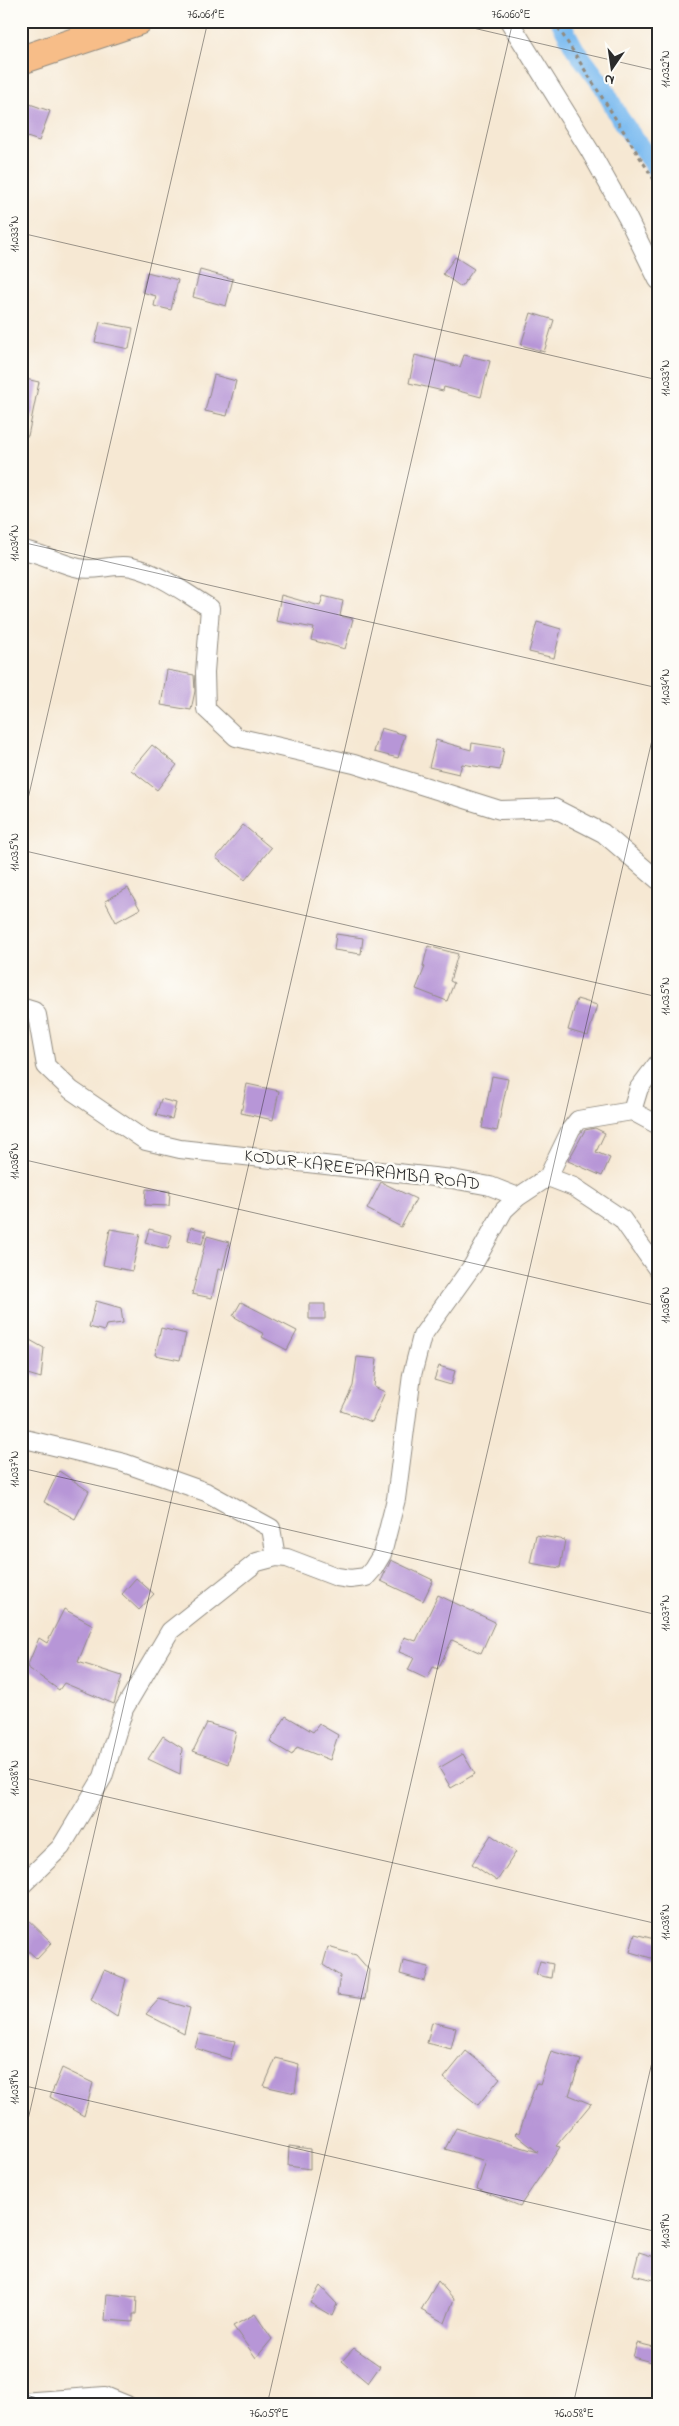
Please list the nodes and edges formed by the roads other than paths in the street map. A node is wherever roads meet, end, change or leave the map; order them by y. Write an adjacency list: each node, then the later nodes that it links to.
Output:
1 (138, 21): 3 (main road)
2 (509, 21): 4 (street)
3 (21, 60)
4 (658, 280)
5 (21, 550): 6 (street)
6 (658, 880)
7 (21, 1007): 12 (street, KODUR-KAREEPARAMBA ROAD)
8 (658, 1063): 9 (street)
9 (632, 1111): 10 (street); 11 (street)
10 (658, 1125)
11 (548, 1177): 12 (street); 13 (street)
12 (518, 1197): 15 (street)
13 (658, 1270)
14 (21, 1438): 15 (street)
15 (276, 1557): 16 (street)
16 (21, 1886)
17 (21, 2402): 18 (street)
18 (127, 2405)

